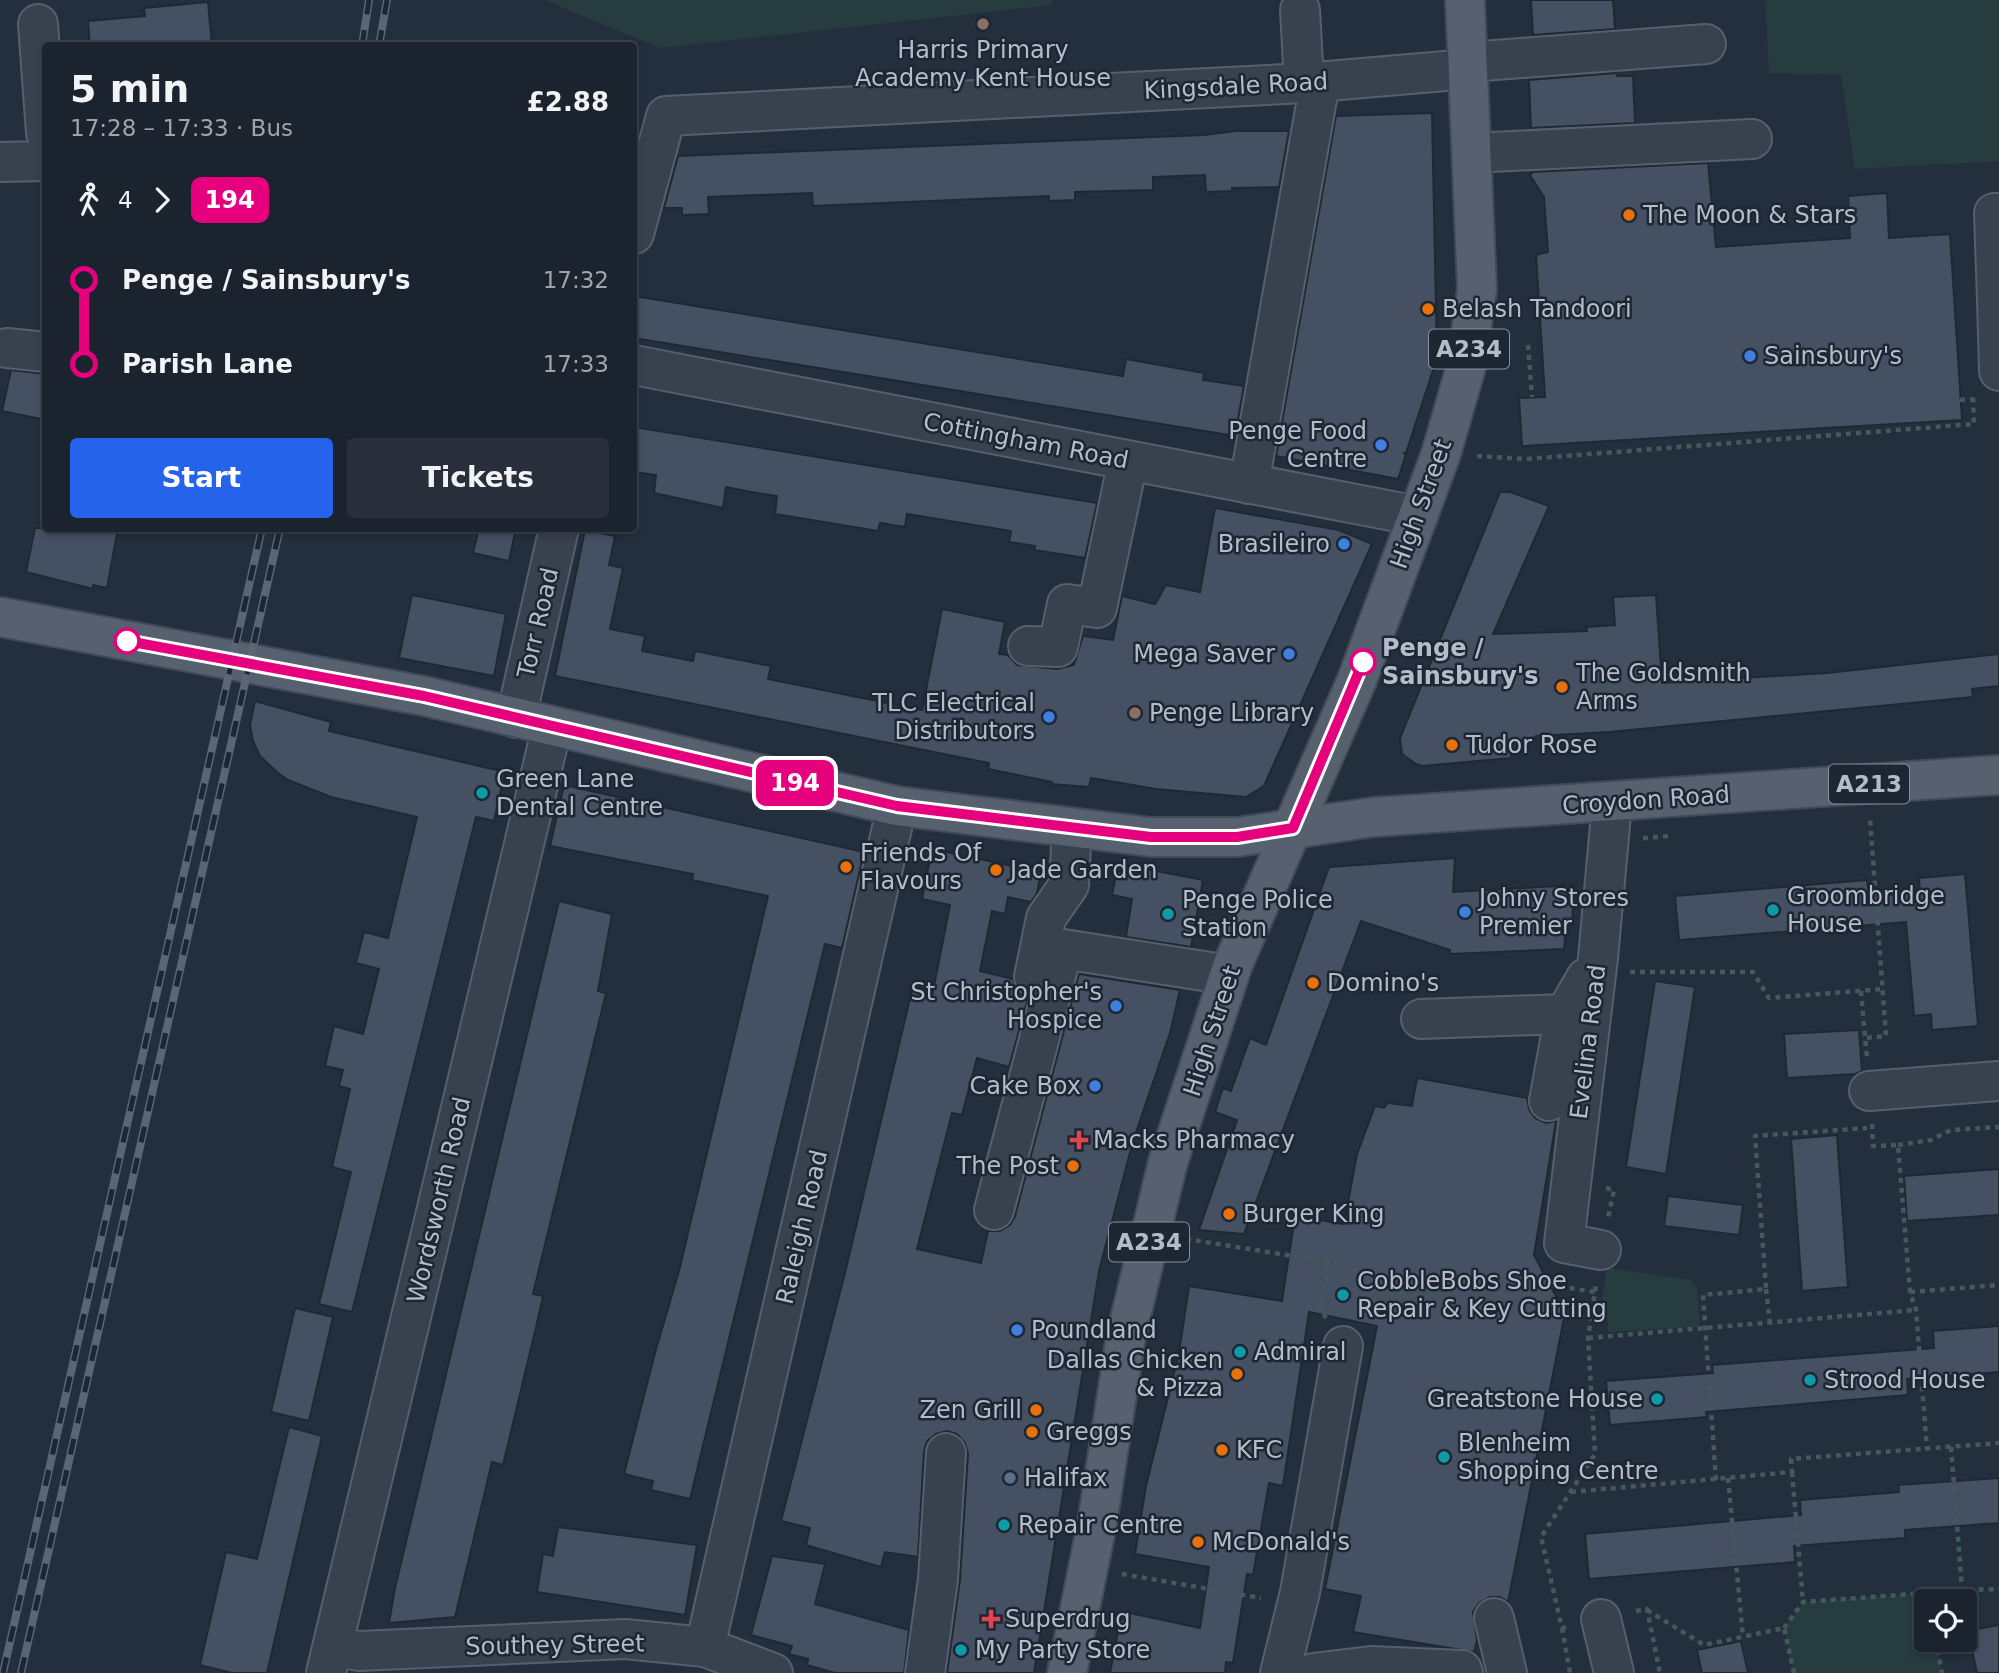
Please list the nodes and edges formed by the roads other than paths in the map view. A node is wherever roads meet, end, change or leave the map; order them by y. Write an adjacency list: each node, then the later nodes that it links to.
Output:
1 (1465, 0): 5 (main road, High Street / A234)
2 (1300, 10): 7 (street)
3 (38, 24): 6 (street)
4 (1706, 44): 5 (street, Kingsdale Road)
5 (1469, 65): 7 (street, Kingsdale Road); 9 (main road, High Street / A234)
6 (42, 78)
7 (1312, 83): 13 (street, Kingsdale Road); 20 (street)
8 (1752, 139): 9 (street)
9 (1472, 153): 21 (main road, High Street / A234)
10 (0, 162): 11 (street)
11 (42, 162)
12 (1999, 213): 14 (street)
13 (637, 223)
14 (1998, 300): 18 (street)
15 (7, 348): 16 (street)
16 (42, 352)
17 (637, 366): 19 (street, Cottingham Road)
18 (1999, 371)
19 (1128, 461): 20 (street, Cottingham Road); 24 (street)
20 (1249, 484): 21 (street, Cottingham Road)
21 (1418, 516): 31 (main road, High Street / A234)
22 (558, 532): 25 (street, Torr Road)
23 (0, 617): 25 (main road, A213)
24 (1028, 646)
25 (516, 718): 26 (main road, A213)
26 (552, 727): 29 (main road, A213); 47 (street, Wordsworth Road)
27 (1999, 775): 28 (main road, Croydon Road / A213)
28 (1612, 803): 31 (main road, Croydon Road / A213); 33 (street, Evelina Road)
29 (897, 806): 30 (main road, A213); 46 (street, Raleigh Road)
30 (1072, 828): 31 (main road, A213); 32 (street)
31 (1293, 828): 34 (main road, High Street / A234)
32 (1032, 958)
33 (1611, 965): 35 (street); 41 (street, Evelina Road)
34 (1230, 975): 40 (street); 50 (main road, High Street / A234)
35 (1565, 1014): 36 (street); 38 (street)
36 (1421, 1019)
37 (1999, 1081): 39 (street)
38 (1549, 1101)
39 (1871, 1109)
40 (994, 1210)
41 (1601, 1250)
42 (1343, 1346): 51 (street)
43 (946, 1452): 49 (street)
44 (1494, 1618): 54 (street)
45 (1601, 1619): 55 (street)
46 (705, 1647): 47 (street, Southey Street); 48 (street, Southey Street)
47 (330, 1659)
48 (773, 1673)
49 (925, 1673)
50 (1067, 1673)
51 (1280, 1673)
52 (1313, 1673): 53 (street)
53 (1463, 1673)
54 (1507, 1673)
55 (1614, 1673)

